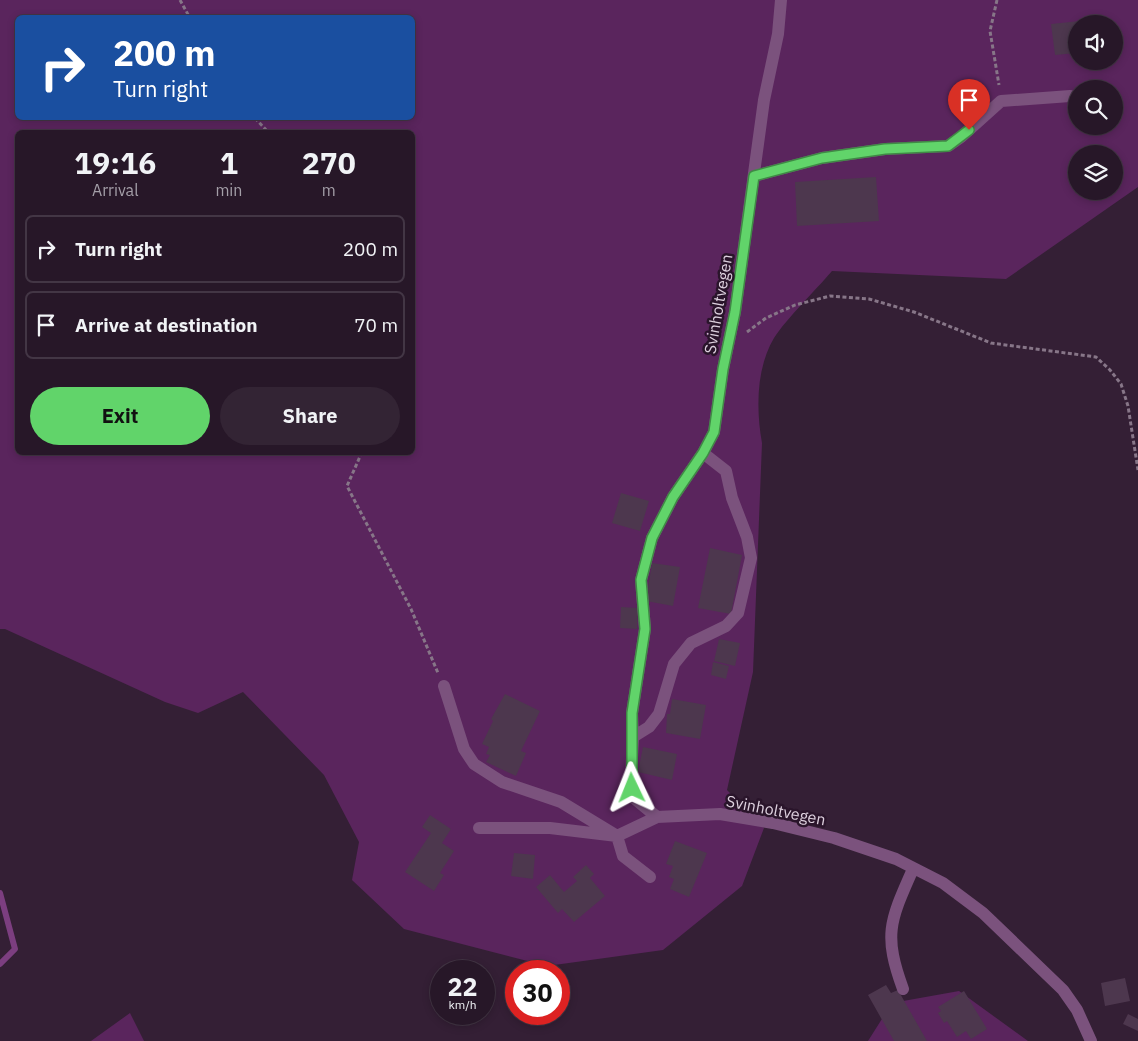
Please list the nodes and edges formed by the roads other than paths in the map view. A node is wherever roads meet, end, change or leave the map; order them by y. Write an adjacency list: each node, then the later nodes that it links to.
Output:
1 (781, 0): 3 (street, Svinholtvegen)
2 (1068, 96): 3 (street)
3 (754, 176): 4 (street, Svinholtvegen)
4 (703, 453): 6 (street, Svinholtvegen); 6 (street)
5 (444, 686): 9 (street)
6 (633, 737): 7 (street, Svinholtvegen)
7 (657, 817): 9 (street); 10 (street, Svinholtvegen)
8 (479, 828): 9 (street)
9 (617, 836): 11 (street)
10 (913, 869): 12 (street); 13 (street, Svinholtvegen)
11 (650, 877)
12 (904, 989)
13 (1091, 1041)

